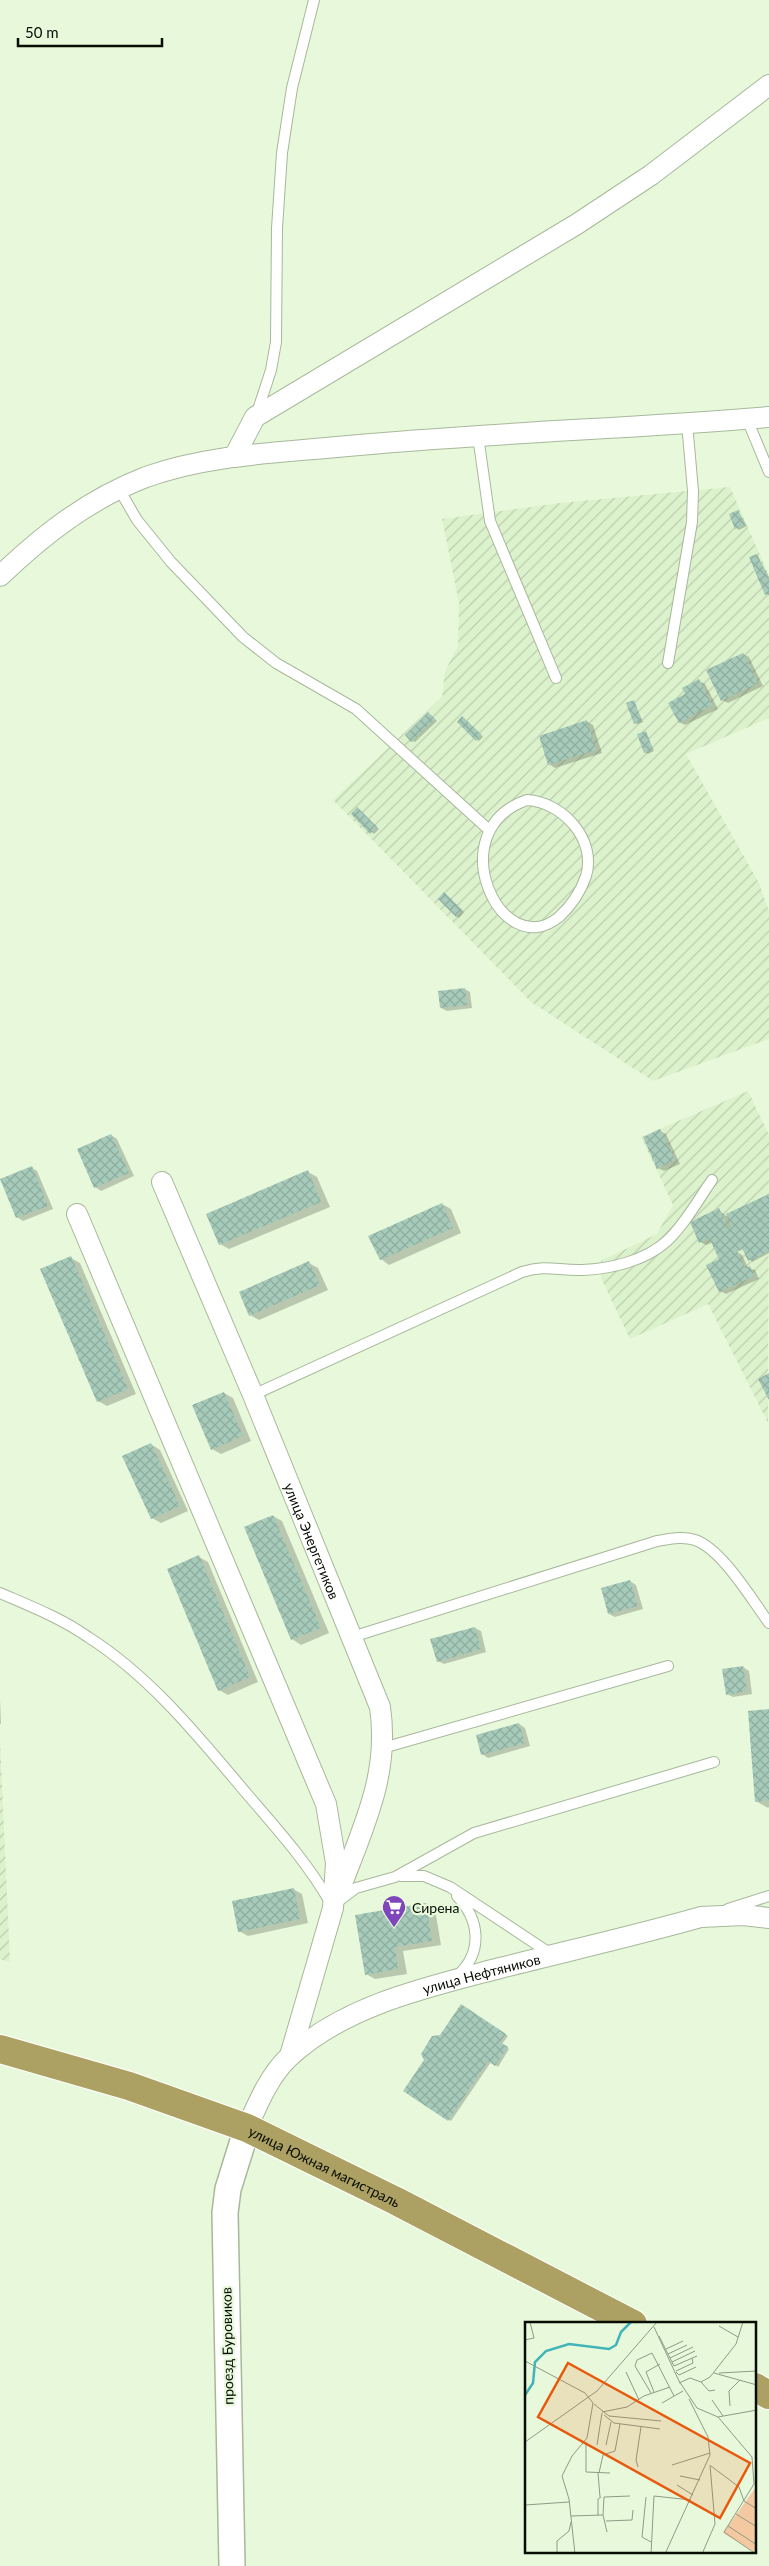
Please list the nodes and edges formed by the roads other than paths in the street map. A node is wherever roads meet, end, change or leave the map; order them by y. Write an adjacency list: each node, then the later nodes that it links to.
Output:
1 (314, 0): 3 (lane)
2 (769, 85): 3 (street)
3 (255, 417): 8 (street)
4 (769, 418): 5 (street)
5 (747, 419): 6 (street); 9 (lane)
6 (687, 423): 7 (street); 12 (lane)
7 (478, 436): 8 (street); 13 (lane)
8 (234, 457): 10 (street)
9 (769, 472)
10 (119, 489): 11 (street); 14 (lane)
11 (0, 576)
12 (668, 663)
13 (556, 678)
14 (488, 829): 14 (lane)
15 (712, 1180): 18 (lane)
16 (162, 1182): 18 (street, улица Энергетиков)
17 (77, 1214): 28 (street)
18 (253, 1395): 21 (street, улица Энергетиков)
19 (0, 1593): 28 (lane)
20 (769, 1623): 21 (lane)
21 (352, 1638): 23 (street, улица Энергетиков)
22 (668, 1666): 23 (lane)
23 (383, 1748): 28 (street, улица Энергетиков)
24 (714, 1762): 25 (lane)
25 (395, 1877): 26 (lane); 28 (lane)
26 (450, 1888): 31 (lane); 32 (lane)
27 (769, 1896): 29 (lane)
28 (334, 1908): 34 (street)
29 (701, 1917): 30 (street, улица Нефтяников); 31 (street, улица Нефтяников)
30 (769, 1918)
31 (552, 1955): 32 (street, улица Нефтяников)
32 (445, 1983): 34 (street, улица Нефтяников)
33 (0, 2050): 35 (highway, улица Южная магистраль)
34 (290, 2056): 35 (street, улица Нефтяников)
35 (247, 2128): 36 (highway, улица Южная магистраль); 39 (street, проезд Буровиков)
36 (629, 2322)
37 (756, 2388): 38 (highway)
38 (769, 2395)
39 (232, 2566)

